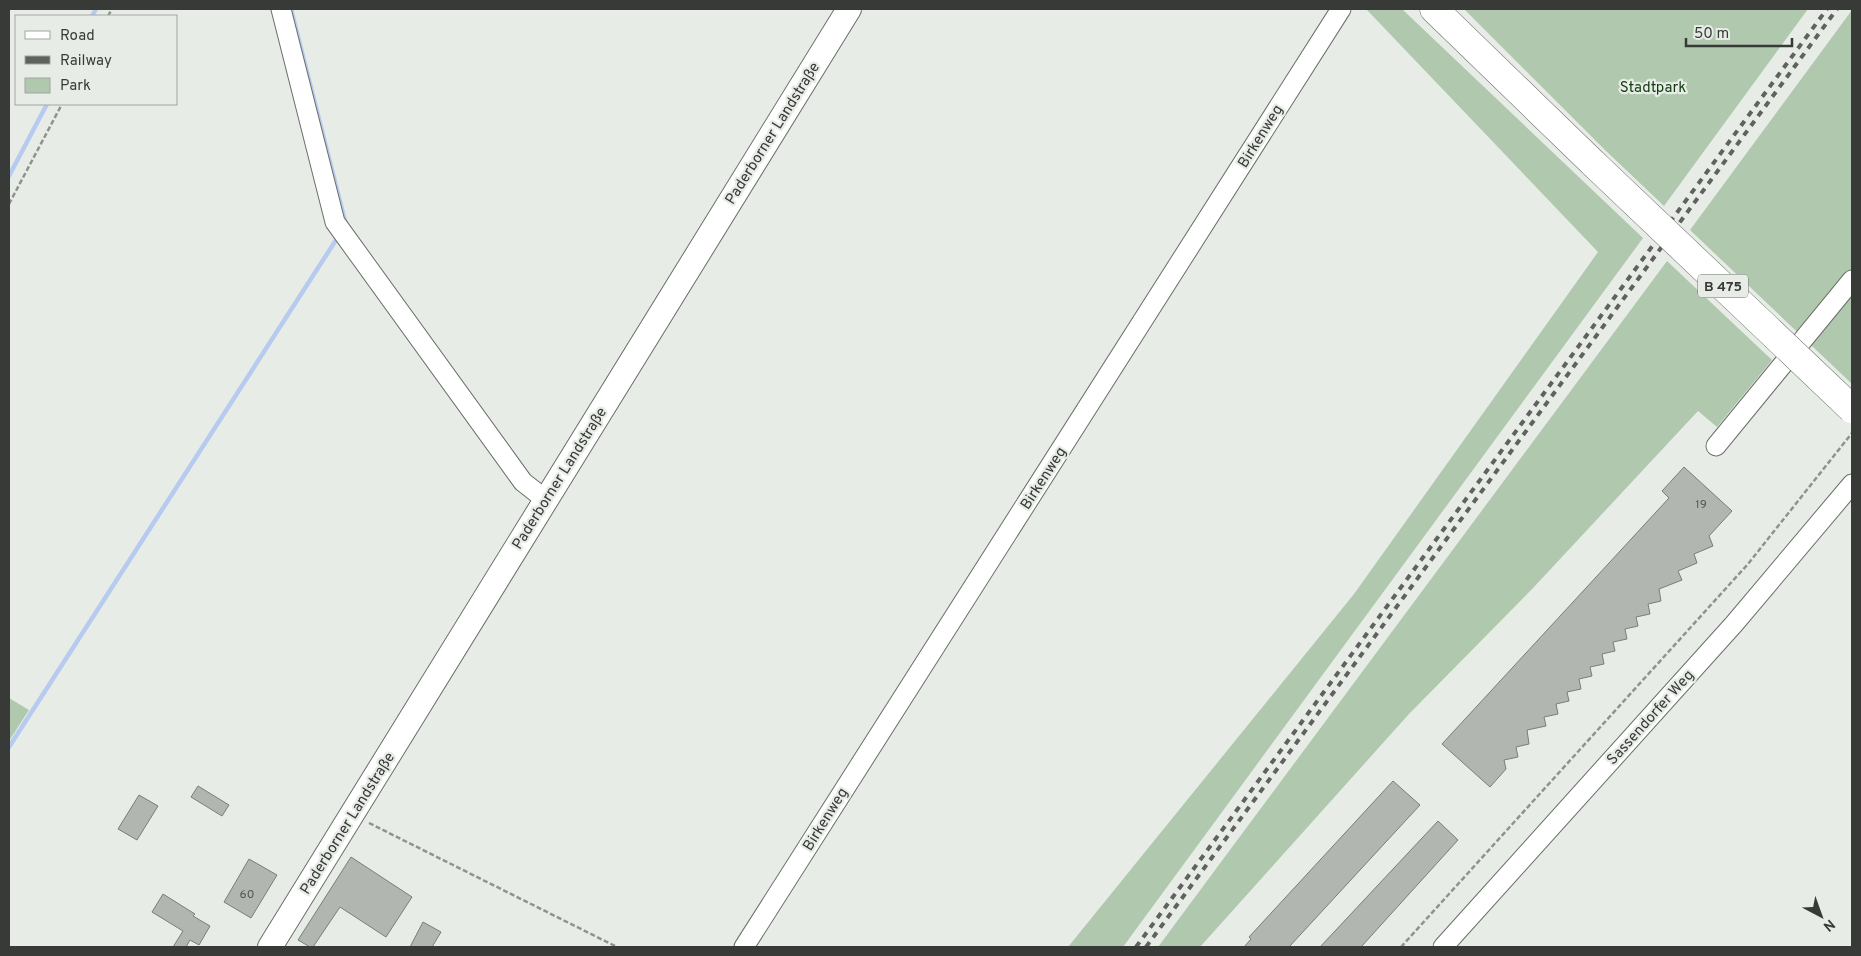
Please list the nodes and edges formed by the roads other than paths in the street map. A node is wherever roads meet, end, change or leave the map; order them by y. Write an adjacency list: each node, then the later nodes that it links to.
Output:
1 (281, 9): 9 (street)
2 (849, 9): 9 (main road, Paderborner Landstraße)
3 (1341, 9): 11 (street, Birkenweg)
4 (1431, 11): 6 (highway, B 475, bridge)
5 (1852, 280): 7 (street)
6 (1852, 409)
7 (1716, 446)
8 (1852, 484): 12 (street, Sassendorfer Weg)
9 (546, 500): 10 (main road, Paderborner Landstraße)
10 (270, 947)
11 (744, 947)
12 (1443, 947)

